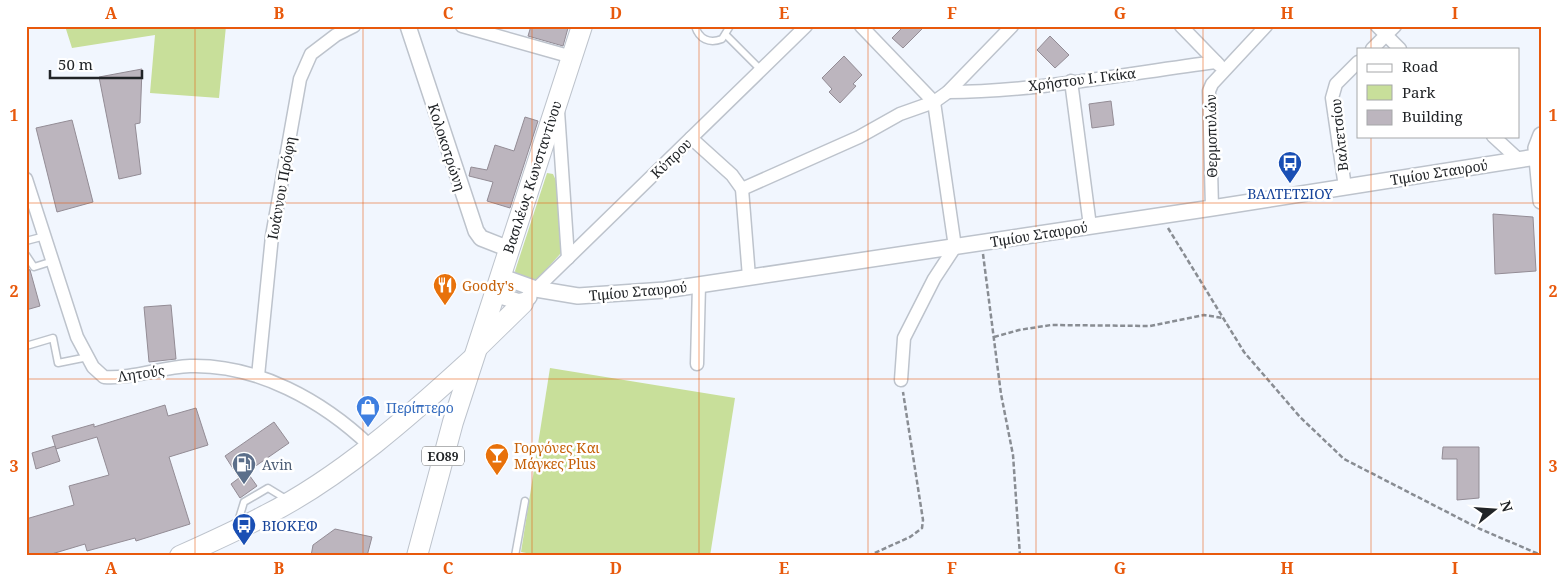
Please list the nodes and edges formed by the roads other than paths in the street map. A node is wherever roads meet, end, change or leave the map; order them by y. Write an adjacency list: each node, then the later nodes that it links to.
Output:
1 (354, 26): 50 (street, Ιωάννου Πρόφη)
2 (408, 26): 38 (street, Κολοκοτρώνη)
3 (462, 26): 16 (street)
4 (582, 26): 16 (main road, Βασιλέως Κωνσταντίνου / ΕΟ89)
5 (695, 26): 13 (lane)
6 (730, 26): 13 (lane)
7 (806, 26): 19 (street, Κύπρου)
8 (861, 26): 22 (street)
9 (1012, 26): 21 (street)
10 (1181, 26): 18 (street)
11 (1266, 26): 18 (street, Θερμοπυλών)
12 (1386, 29): 14 (street); 15 (street)
13 (726, 35): 19 (lane)
14 (1373, 48)
15 (1399, 48)
16 (572, 57): 23 (main road, Βασιλέως Κωνσταντίνου / ΕΟ89)
17 (1357, 63): 30 (street, Βαλτετσίου)
18 (1221, 66): 20 (street, Χρήστου Ι. Γκίκα); 33 (street, Θερμοπυλών)
19 (761, 70): 25 (street, Κύπρου)
20 (1072, 81): 21 (street, Χρήστου Ι. Γκίκα); 34 (street)
21 (948, 92): 22 (street)
22 (934, 102): 31 (street); 37 (street)
23 (554, 110): 38 (main road, Βασιλέως Κωνσταντίνου / ΕΟ89); 40 (street)
24 (1541, 134): 27 (street)
25 (691, 138): 31 (street); 40 (street, Κύπρου)
26 (1496, 138): 28 (street)
27 (1538, 156): 28 (street, Τιμίου Σταυρού); 32 (street)
28 (1518, 159): 30 (street, Τιμίου Σταυρού)
29 (27, 180): 35 (street, Λητούς)
30 (1345, 187): 33 (street, Τιμίου Σταυρού)
31 (742, 189): 42 (street)
32 (1541, 201)
33 (1212, 208): 34 (street, Τιμίου Σταυρού)
34 (1090, 226): 37 (street, Τιμίου Σταυρού)
35 (46, 236): 36 (lane); 41 (street, Λητούς)
36 (26, 241)
37 (955, 247): 42 (street, Τιμίου Σταυρού); 51 (street)
38 (509, 249): 43 (main road, Βασιλέως Κωνσταντίνου / ΕΟ89)
39 (26, 255): 41 (lane)
40 (568, 258): 45 (street, Κύπρου)
41 (54, 261): 48 (street, Λητούς)
42 (749, 277): 44 (street, Τιμίου Σταυρού)
43 (497, 285): 45 (street, Τιμίου Σταυρού); 47 (main road, Βασιλέως Κωνσταντίνου / ΕΟ89)
44 (698, 285): 45 (street, Τιμίου Σταυρού); 49 (street)
45 (530, 296): 47 (main road)
46 (26, 346): 48 (lane)
47 (475, 353): 52 (main road); 59 (main road, ΕΟ89)
48 (88, 357): 50 (street, Λητούς)
49 (697, 364)
50 (258, 376): 52 (street, Λητούς)
51 (900, 380)
52 (370, 446): 53 (main road)
53 (289, 501): 55 (main road); 56 (lane)
54 (525, 501): 60 (lane)
55 (267, 515): 56 (main road); 58 (main road)
56 (235, 529): 57 (main road)
57 (180, 556)
58 (208, 556)
59 (417, 556)
60 (514, 556)

